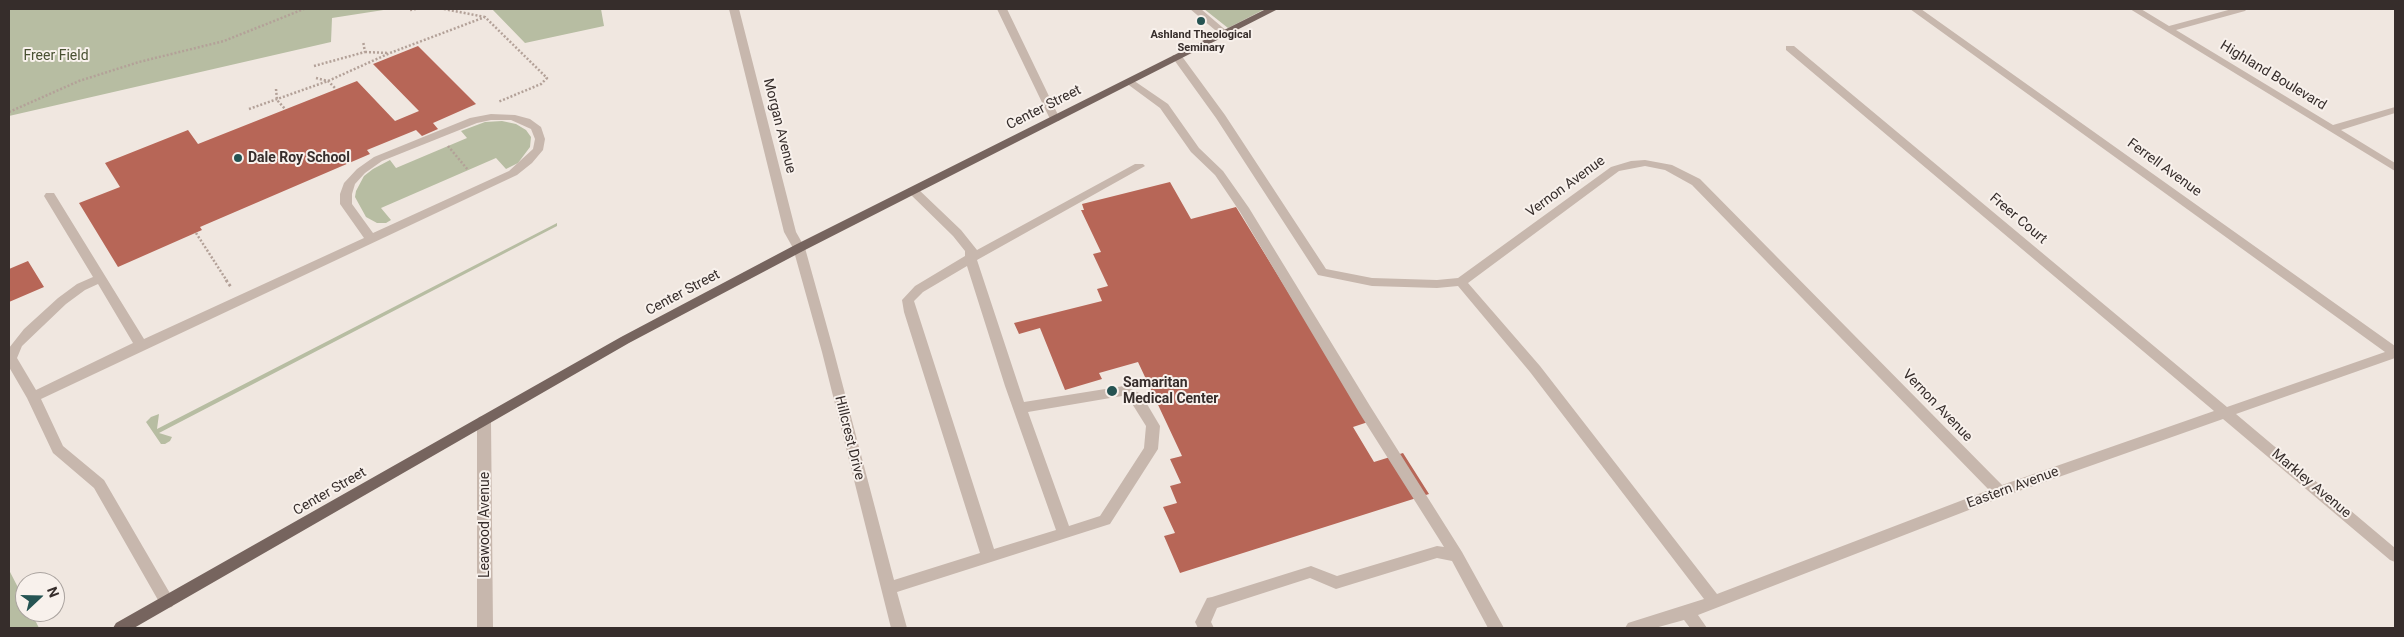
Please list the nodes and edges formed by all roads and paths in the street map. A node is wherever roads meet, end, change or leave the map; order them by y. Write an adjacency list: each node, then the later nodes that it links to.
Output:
1 (304, 9): 31 (path)
2 (416, 9): 11 (path)
3 (444, 9): 12 (path)
4 (734, 9): 42 (street, Morgan Avenue)
5 (1002, 9): 32 (street)
6 (1194, 9): 14 (street)
7 (1272, 9): 14 (main road, Center Street)
8 (1915, 9): 48 (street, Ferrell Avenue)
9 (2136, 9): 13 (street, Highland Boulevard)
10 (2242, 9): 13 (street)
11 (410, 10)
12 (485, 17): 18 (path); 27 (path)
13 (2169, 29): 33 (street, Highland Boulevard)
14 (1224, 33): 19 (main road, Center Street)
15 (363, 41): 17 (path)
16 (1790, 48): 52 (street, Freer Court)
17 (365, 52): 18 (path); 20 (path)
18 (390, 53): 22 (path)
19 (1177, 57): 23 (main road, Center Street); 45 (street)
20 (314, 66)
21 (316, 78): 22 (path)
22 (328, 81): 25 (path); 26 (path)
23 (1130, 81): 32 (main road, Center Street); 56 (street)
24 (276, 89): 26 (path)
25 (336, 89)
26 (277, 100): 28 (path); 29 (path)
27 (497, 103)
28 (249, 109)
29 (285, 110)
30 (2395, 110): 33 (street)
31 (9, 112)
32 (1055, 119): 38 (main road, Center Street)
33 (2333, 129): 36 (street, Highland Boulevard)
34 (438, 135): 37 (path); 41 (street); 41 (street)
35 (1140, 166): 43 (street)
36 (2395, 168)
37 (468, 170)
38 (913, 190): 42 (main road, Center Street); 43 (street)
39 (50, 196): 44 (street)
40 (196, 233): 46 (path)
41 (371, 239): 46 (street)
42 (799, 248): 53 (main road, Center Street); 59 (street, Hillcrest Drive)
43 (971, 258): 51 (street); 58 (street)
44 (102, 278): 47 (street); 49 (street)
45 (1461, 282): 54 (street, Vernon Avenue); 61 (street)
46 (239, 300): 47 (street)
47 (141, 345): 50 (street)
48 (2395, 352): 52 (street, Eastern Avenue)
49 (10, 357): 50 (street)
50 (33, 397): 60 (street)
51 (1020, 408): 55 (street); 55 (street)
52 (2227, 412): 54 (street, Eastern Avenue); 57 (street, Markley Avenue)
53 (484, 421): 60 (main road, Center Street); 64 (street, Leawood Avenue)
54 (2000, 492): 61 (street, Eastern Avenue)
55 (1064, 533): 58 (street)
56 (1457, 556): 66 (street); 67 (street)
57 (2395, 556)
58 (989, 557): 59 (street)
59 (890, 588): 65 (street, Hillcrest Drive)
60 (167, 602): 63 (main road, Center Street)
61 (1714, 602): 62 (street, Eastern Avenue)
62 (1687, 612): 68 (street, Eastern Avenue); 69 (street)
63 (121, 628)
64 (485, 628)
65 (899, 628)
66 (1206, 628)
67 (1496, 628)
68 (1633, 628)
69 (1700, 628)

